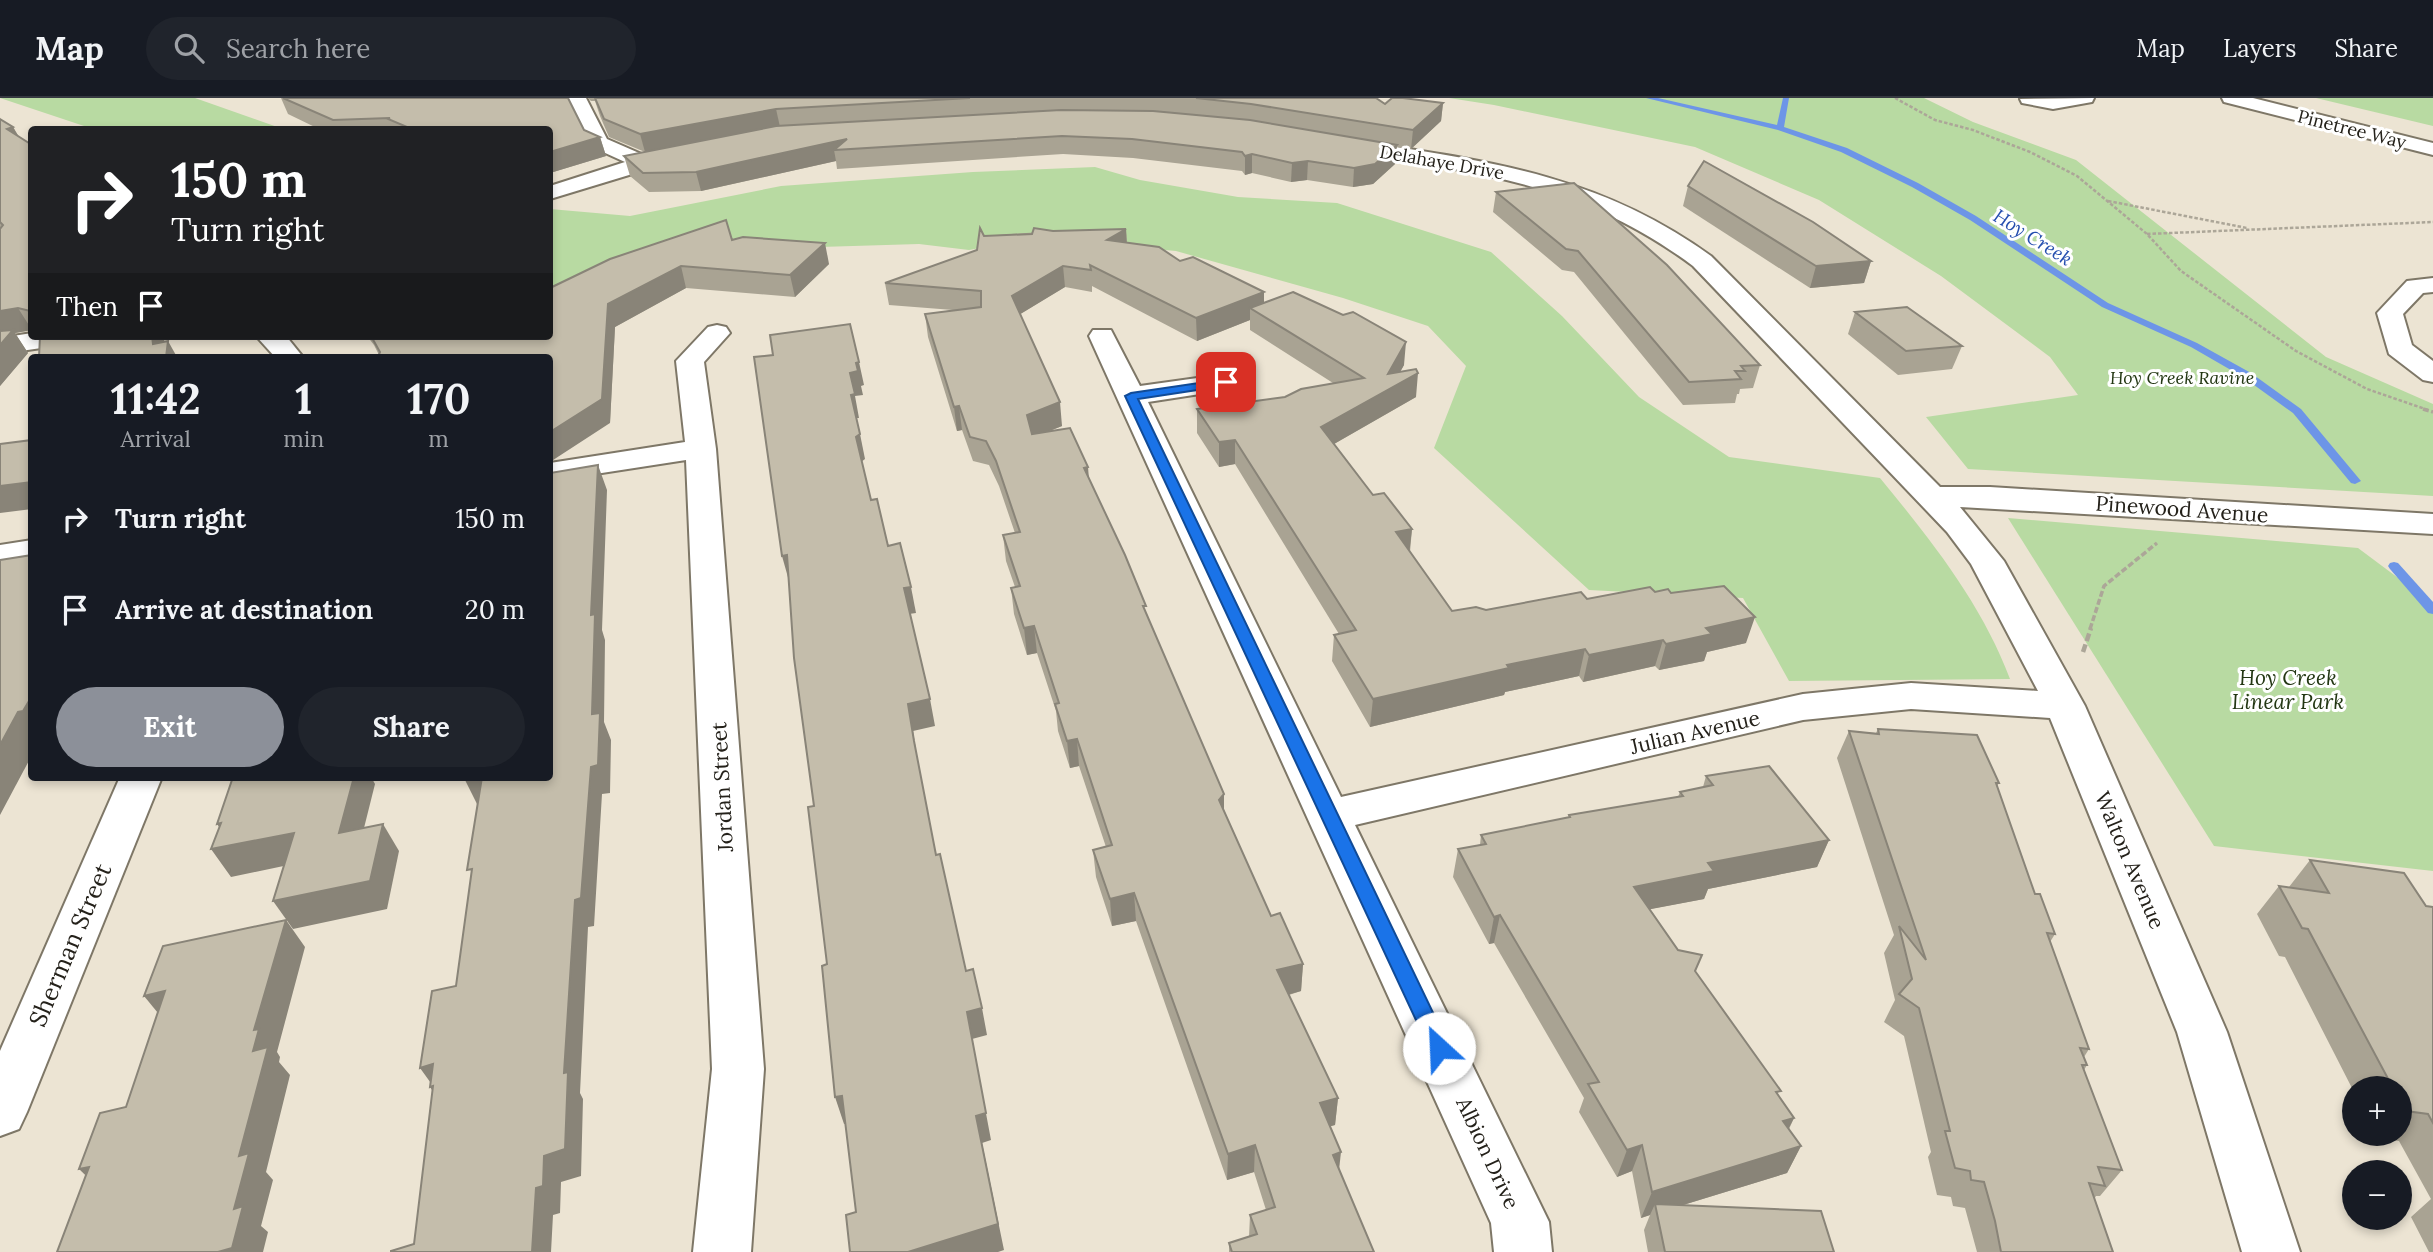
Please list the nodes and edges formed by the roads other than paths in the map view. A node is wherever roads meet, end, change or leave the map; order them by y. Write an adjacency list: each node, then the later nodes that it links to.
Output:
1 (2085, 98): 4 (street)
2 (2231, 98): 9 (street, Pinetree Way)
3 (2281, 98): 7 (street, Pinetree Way)
4 (2029, 99)
5 (581, 104): 6 (street); 11 (street)
6 (609, 107)
7 (2433, 135)
8 (1315, 140): 25 (street, Delahaye Drive)
9 (2433, 149)
10 (697, 150): 11 (street)
11 (643, 162): 12 (street)
12 (553, 192)
13 (2433, 285): 20 (street)
14 (717, 333): 23 (street, Jordan Street)
15 (1102, 336): 22 (street, Albion Drive)
16 (41, 340): 18 (street)
17 (275, 340): 19 (street)
18 (0, 346)
19 (287, 354)
20 (2433, 374)
21 (1226, 382): 22 (street)
22 (1131, 396): 31 (street, Albion Drive)
23 (701, 449): 24 (street); 33 (street, Jordan Street)
24 (553, 471)
25 (1931, 497): 26 (street, Pinewood Avenue); 29 (street, Walton Avenue)
26 (2433, 524)
27 (28, 551): 28 (street)
28 (0, 555)
29 (2065, 706): 31 (street, Julian Avenue); 35 (street, Walton Avenue)
30 (139, 781): 32 (street, Sherman Street)
31 (1330, 815): 34 (street, Albion Drive)
32 (0, 1112)
33 (722, 1252)
34 (1523, 1252)
35 (2271, 1252)

